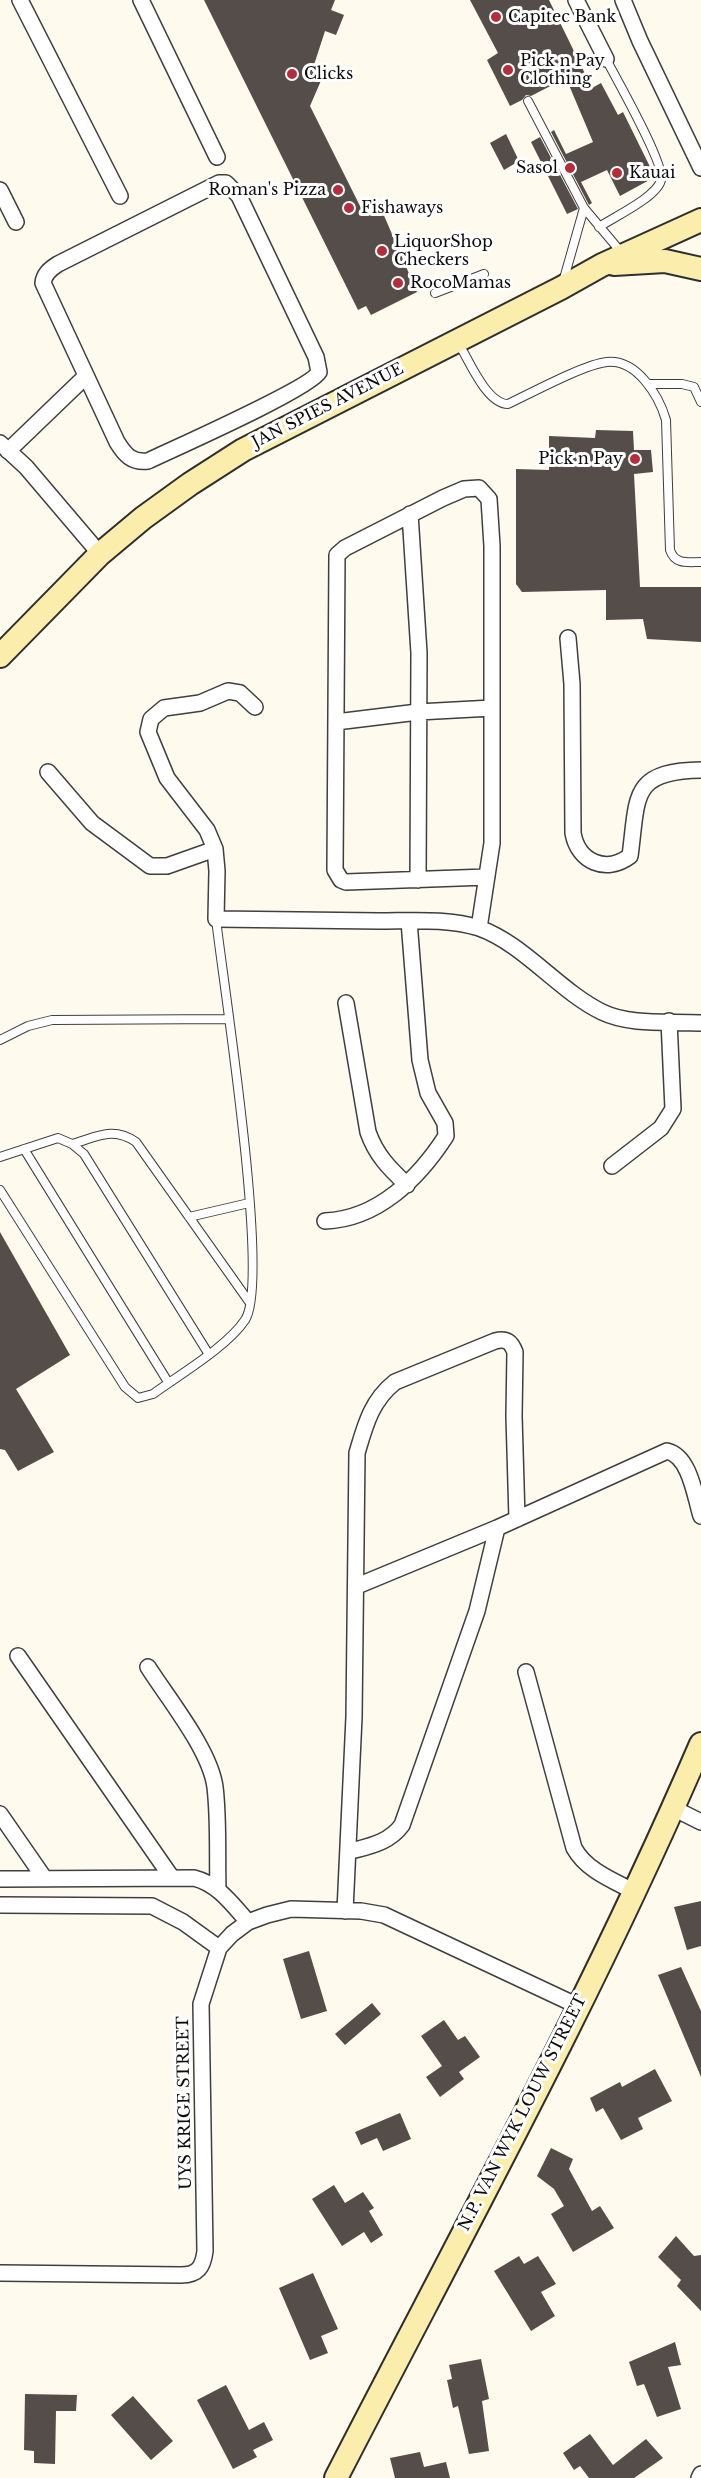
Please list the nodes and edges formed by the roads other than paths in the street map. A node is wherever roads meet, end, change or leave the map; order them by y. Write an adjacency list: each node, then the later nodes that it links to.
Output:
1 (21, 0): 10 (street)
2 (141, 0): 7 (street)
3 (576, 0): 5 (street)
4 (623, 0): 8 (street)
5 (606, 59): 14 (lane)
6 (528, 101): 11 (lane)
7 (217, 157)
8 (701, 168)
9 (0, 190): 13 (street)
10 (120, 196)
11 (584, 208): 14 (lane); 19 (lane)
12 (701, 220): 15 (street, JAN SPIES AVENUE)
13 (16, 222)
14 (599, 227): 15 (lane)
15 (623, 255): 16 (street, JAN SPIES AVENUE)
16 (602, 265): 17 (street); 19 (street, JAN SPIES AVENUE)
17 (701, 269)
18 (484, 274): 20 (lane)
19 (561, 288): 21 (street, JAN SPIES AVENUE)
20 (435, 293)
21 (456, 340): 23 (lane); 27 (street, JAN SPIES AVENUE)
22 (86, 376): 22 (street); 25 (street)
23 (648, 384): 24 (lane); 28 (lane)
24 (701, 402)
25 (4, 447): 27 (street)
26 (410, 514): 32 (street); 33 (street); 34 (street)
27 (100, 554): 30 (street, JAN SPIES AVENUE)
28 (701, 562)
29 (568, 638): 35 (street)
30 (0, 656)
31 (255, 707): 37 (street)
32 (492, 708): 33 (street); 38 (street)
33 (418, 712): 34 (street); 39 (street)
34 (336, 722): 39 (street)
35 (701, 770)
36 (48, 772): 37 (street)
37 (215, 849): 40 (street)
38 (487, 878): 39 (street); 42 (street)
39 (418, 880)
40 (216, 919): 41 (street); 44 (lane)
41 (409, 921): 42 (street); 52 (street)
42 (479, 928): 45 (street)
43 (346, 1003): 52 (street)
44 (228, 1019): 47 (lane); 54 (lane)
45 (669, 1021): 46 (street); 51 (street)
46 (701, 1023)
47 (0, 1040)
48 (72, 1144): 49 (lane); 55 (lane); 58 (lane)
49 (24, 1149): 50 (lane); 59 (lane)
50 (0, 1157)
51 (612, 1166)
52 (407, 1185): 56 (street)
53 (0, 1190): 59 (lane)
54 (249, 1203): 55 (lane); 57 (lane)
55 (189, 1217): 57 (lane)
56 (325, 1221)
57 (250, 1303): 58 (lane)
58 (208, 1353): 59 (lane)
59 (168, 1382)
60 (701, 1516): 61 (street)
61 (517, 1520): 62 (street); 63 (street)
62 (497, 1528): 63 (street); 71 (street)
63 (357, 1586): 71 (street)
64 (18, 1656): 72 (street)
65 (148, 1667): 75 (street)
66 (526, 1672): 76 (street)
67 (701, 1744): 68 (street, N.P. VAN WYK LOUW STREET)
68 (673, 1808): 70 (street); 76 (street, N.P. VAN WYK LOUW STREET)
69 (0, 1814): 74 (street)
70 (701, 1822)
71 (348, 1852): 78 (street)
72 (172, 1878): 74 (street); 75 (street)
73 (0, 1879): 74 (street)
74 (45, 1879)
75 (218, 1889): 79 (street)
76 (633, 1891): 81 (street, N.P. VAN WYK LOUW STREET)
77 (0, 1905): 80 (street)
78 (345, 1911): 79 (street, UYS KRIGE STREET); 81 (street, UYS KRIGE STREET)
79 (248, 1922): 80 (street, UYS KRIGE STREET)
80 (219, 1948): 82 (street, UYS KRIGE STREET)
81 (578, 2006): 84 (street, N.P. VAN WYK LOUW STREET)
82 (0, 2273)
83 (701, 2474): 85 (street)
84 (336, 2478)
85 (699, 2478)

